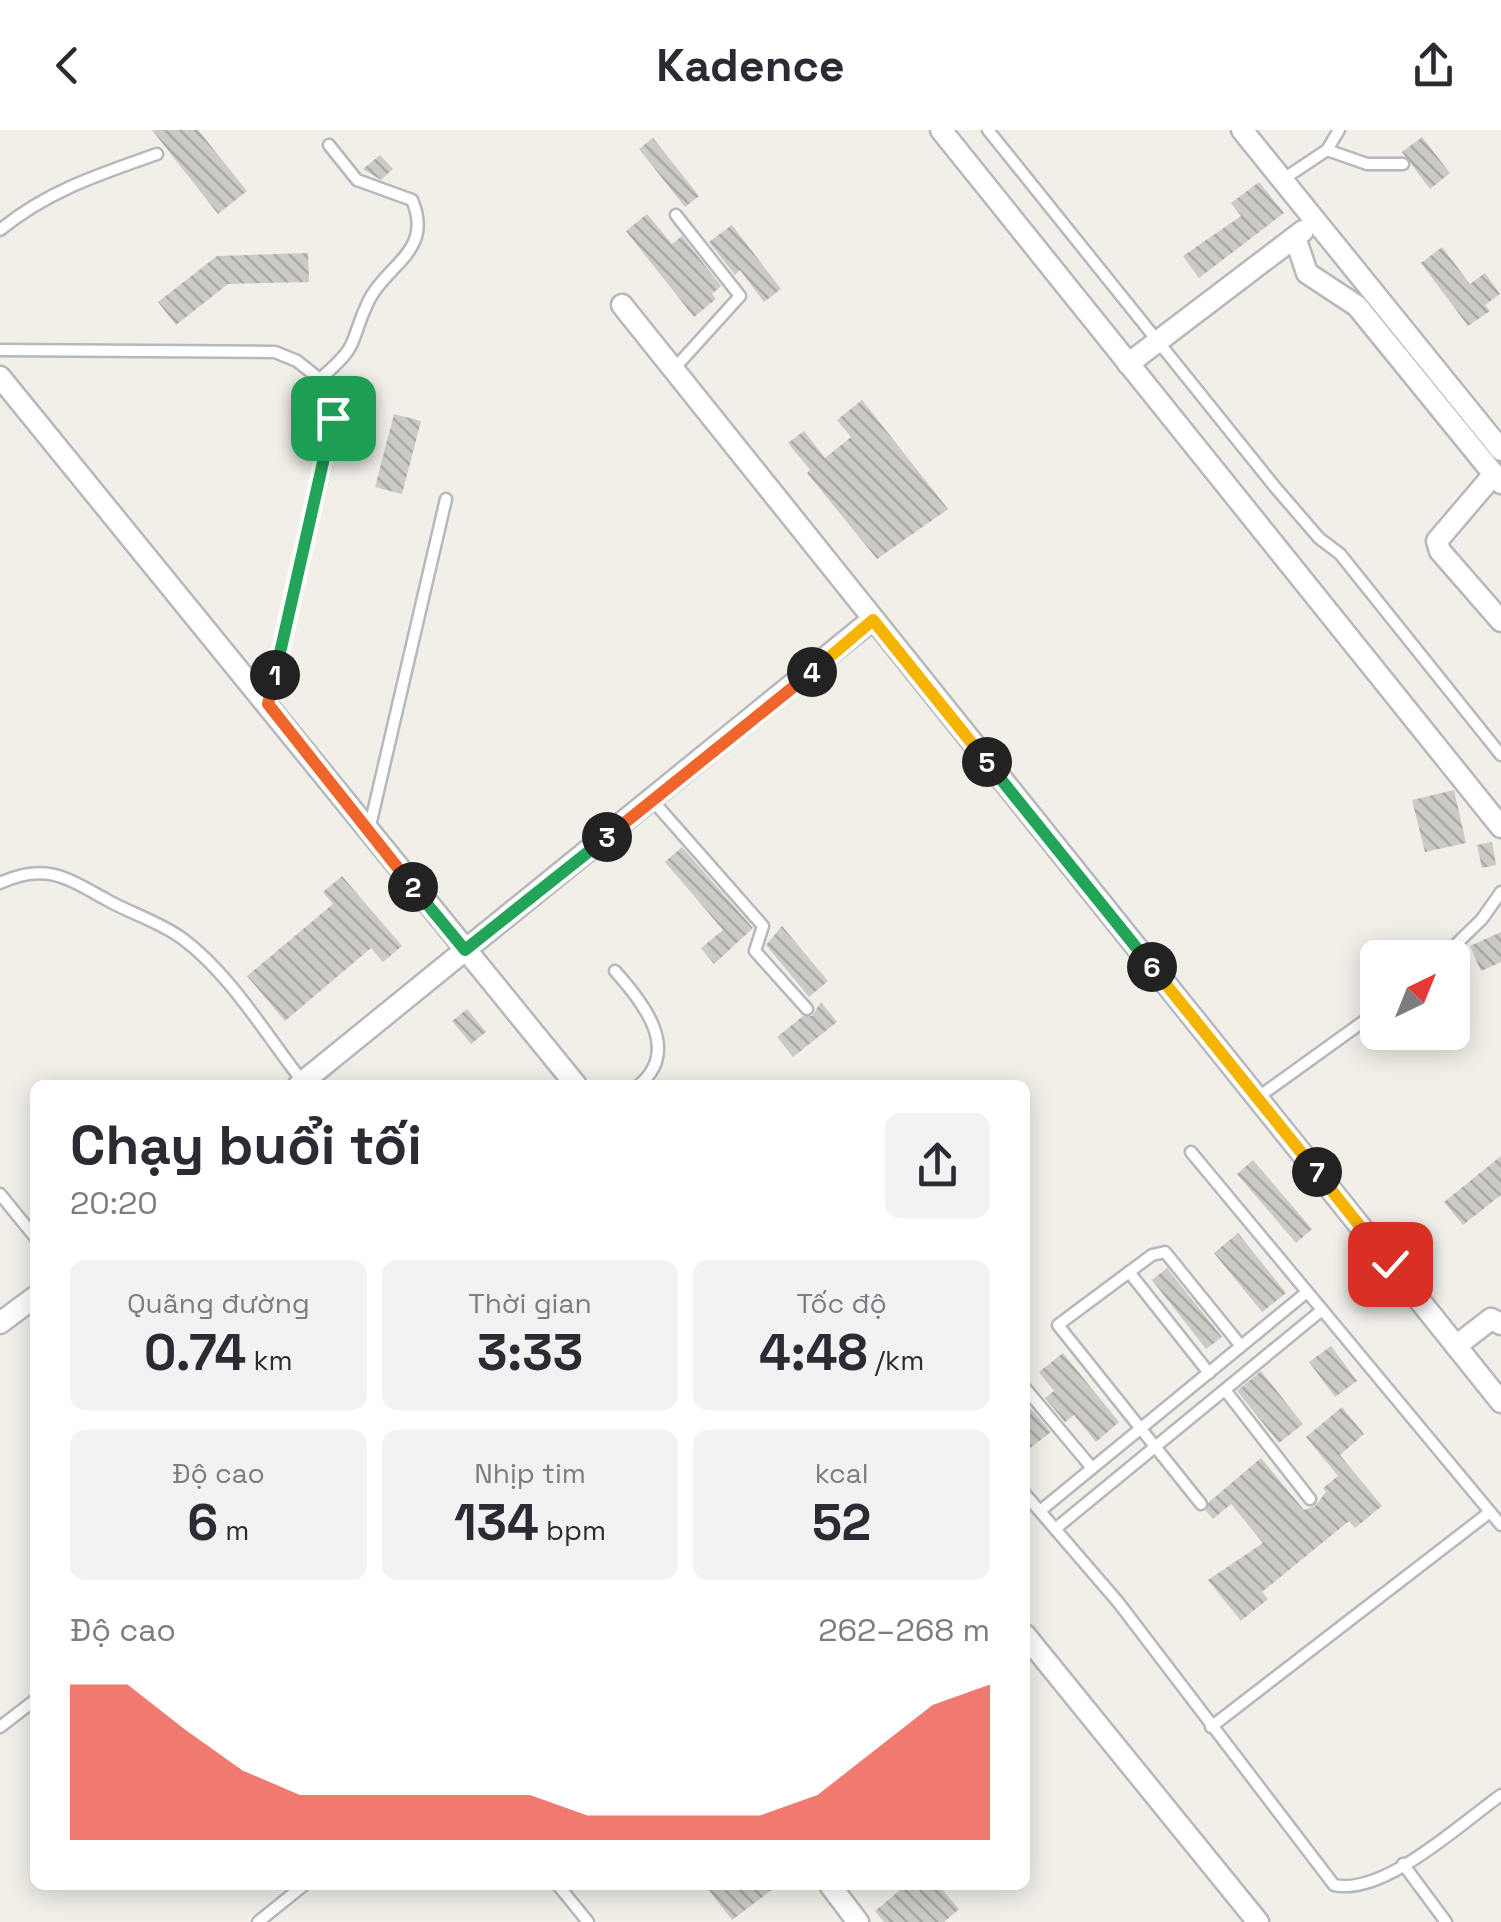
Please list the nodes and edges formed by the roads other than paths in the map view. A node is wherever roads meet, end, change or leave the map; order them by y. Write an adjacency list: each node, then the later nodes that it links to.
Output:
1 (942, 130): 17 (street)
2 (988, 130): 15 (lane)
3 (1242, 130): 9 (street)
4 (1339, 130): 6 (lane)
5 (328, 145): 20 (lane)
6 (1327, 150): 8 (lane); 9 (lane)
7 (156, 154): 12 (lane)
8 (1403, 164)
9 (1282, 180): 11 (street)
10 (676, 215): 18 (lane)
11 (1316, 221): 13 (street); 21 (street)
12 (0, 230)
13 (1295, 237): 15 (street); 22 (street)
14 (622, 305): 18 (street)
15 (1159, 341): 17 (street); 27 (lane)
16 (0, 350): 20 (lane)
17 (1128, 364): 29 (street)
18 (673, 370): 24 (street)
19 (0, 377): 26 (street)
20 (320, 378): 26 (lane)
21 (1501, 450)
22 (1498, 478): 25 (street)
23 (446, 499): 30 (lane)
24 (873, 620): 28 (street); 42 (street)
25 (1501, 621)
26 (268, 704): 30 (street)
27 (1501, 754)
28 (653, 800): 34 (street); 36 (lane)
29 (1501, 828)
30 (368, 832): 34 (street)
31 (0, 882): 38 (lane)
32 (1501, 892): 33 (lane)
33 (1460, 940)
34 (465, 950): 39 (street); 40 (street)
35 (615, 971): 41 (lane)
36 (807, 1009)
37 (1360, 1023): 42 (lane)
38 (299, 1080)
39 (307, 1080)
40 (572, 1080)
41 (643, 1080)
42 (1257, 1098): 53 (street)
43 (1190, 1152): 47 (lane)
44 (0, 1194): 45 (lane)
45 (30, 1231)
46 (1129, 1272): 52 (lane); 54 (lane); 58 (lane)
47 (1307, 1292): 49 (lane); 52 (lane)
48 (30, 1301): 50 (street)
49 (1322, 1310): 55 (lane); 65 (lane)
50 (0, 1323)
51 (1501, 1324): 53 (street)
52 (1241, 1346): 54 (lane)
53 (1456, 1346): 57 (street)
54 (1209, 1373): 58 (lane)
55 (1225, 1390): 59 (lane); 61 (lane)
56 (1030, 1394): 60 (lane)
57 (1501, 1402)
58 (1139, 1430): 59 (lane); 60 (lane)
59 (1154, 1448): 63 (lane); 67 (lane)
60 (1092, 1468): 64 (lane)
61 (1310, 1499)
62 (1030, 1500): 64 (lane)
63 (1201, 1504)
64 (1040, 1511): 67 (lane)
65 (1490, 1512): 66 (lane); 71 (lane)
66 (1501, 1526)
67 (1055, 1529): 71 (lane)
68 (1030, 1641): 80 (street)
69 (30, 1704): 70 (lane)
70 (0, 1727)
71 (1211, 1727): 73 (lane)
72 (1501, 1795): 73 (lane)
73 (1403, 1864): 81 (lane)
74 (298, 1890): 77 (lane)
75 (562, 1890): 78 (lane)
76 (834, 1890): 79 (street)
77 (258, 1922)
78 (588, 1922)
79 (858, 1922)
80 (1258, 1922)
81 (1446, 1922)

